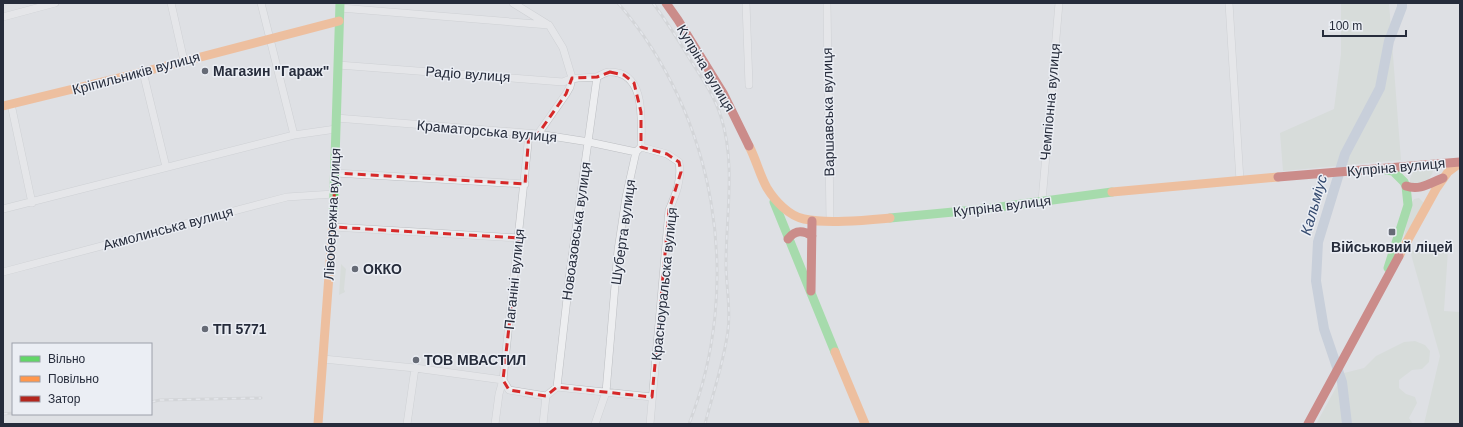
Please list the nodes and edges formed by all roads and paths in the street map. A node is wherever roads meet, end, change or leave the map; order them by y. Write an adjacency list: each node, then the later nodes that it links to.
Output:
1 (55, 3): 11 (street)
2 (171, 3): 15 (street)
3 (261, 3): 14 (street)
4 (513, 3): 13 (street)
5 (666, 3): 39 (main road, Купріна вулиця)
6 (746, 3): 20 (street)
7 (827, 3): 47 (street, Варшавська вулиця)
8 (1059, 3): 42 (street, Чемпіонна вулиця)
9 (1229, 3): 35 (street)
10 (340, 6): 12 (main road, Лівобережна вулиця); 13 (street)
11 (3, 17)
12 (339, 21): 14 (main road, Кріпильників вулиця); 16 (main road, Лівобережна вулиця)
13 (549, 25): 19 (street)
14 (271, 38): 15 (main road, Кріпильників вулиця); 26 (street)
15 (184, 61): 17 (main road, Кріпильників вулиця)
16 (338, 65): 19 (street, Радіо вулиця); 22 (main road, Лівобережна вулиця)
17 (143, 72): 21 (main road, Кріпильників вулиця); 32 (street)
18 (597, 77): 19 (street, Радіо вулиця); 27 (street, Новоазовська вулиця); 28 (street, Шуберта вулиця)
19 (572, 78): 25 (street)
20 (749, 85)
21 (7, 105): 43 (street)
22 (336, 118): 23 (main road, Лівобережна вулиця); 24 (street, Краматорська вулиця)
23 (336, 129): 26 (street); 34 (main road, Лівобережна вулиця)
24 (529, 134): 25 (street, Краматорська вулиця); 37 (street, Паганіні вулиця)
25 (538, 134): 27 (street, Краматорська вулиця)
26 (294, 135): 32 (street)
27 (589, 142): 28 (street, Краматорська вулиця); 58 (street, Новоазовська вулиця)
28 (639, 150): 59 (street, Шуберта вулиця); 61 (street, Красноуральска вулиця)
29 (1460, 162): 30 (main road, Купріна вулиця); 36 (main road)
30 (1434, 164): 31 (main road, Купріна вулиця); 36 (main road)
31 (1415, 165): 33 (main road, Купріна вулиця); 38 (main road)
32 (166, 167): 43 (street)
33 (1377, 168): 35 (main road, Купріна вулиця); 38 (main road)
34 (335, 172): 37 (street); 40 (main road, Лівобережна вулиця)
35 (1240, 182): 42 (main road, Купріна вулиця)
36 (1438, 182): 38 (main road); 41 (main road)
37 (524, 184): 50 (street, Паганіні вулиця)
38 (1405, 184): 44 (main road)
39 (767, 188): 46 (main road, Купріна вулиця); 51 (main road)
40 (334, 194): 48 (main road, Лівобережна вулиця); 52 (street, Акмолинська вулиця)
41 (1430, 200): 44 (main road); 53 (main road)
42 (1042, 201): 47 (main road, Купріна вулиця)
43 (32, 203): 45 (street)
44 (1408, 206): 53 (main road)
45 (3, 210)
46 (812, 221): 47 (main road, Купріна вулиця); 49 (main road)
47 (830, 221)
48 (333, 227): 50 (street); 55 (main road, Лівобережна вулиця)
49 (812, 236): 51 (main road); 54 (main road)
50 (519, 238): 57 (street, Паганіні вулиця)
51 (788, 239): 54 (main road)
52 (3, 272)
53 (1381, 289): 69 (main road)
54 (811, 294): 68 (main road)
55 (323, 358): 56 (street); 62 (main road, Лівобережна вулиця)
56 (415, 368): 57 (street); 63 (street)
57 (503, 380): 60 (street); 64 (street, Паганіні вулиця)
58 (557, 386): 59 (street); 60 (street)
59 (606, 392): 61 (street); 66 (street, Шуберта вулиця)
60 (546, 396): 65 (street)
61 (652, 397): 67 (street, Красноуральска вулиця)
62 (318, 424)
63 (407, 424)
64 (495, 424)
65 (543, 424)
66 (595, 424)
67 (650, 424)
68 (865, 424)
69 (1308, 424)

